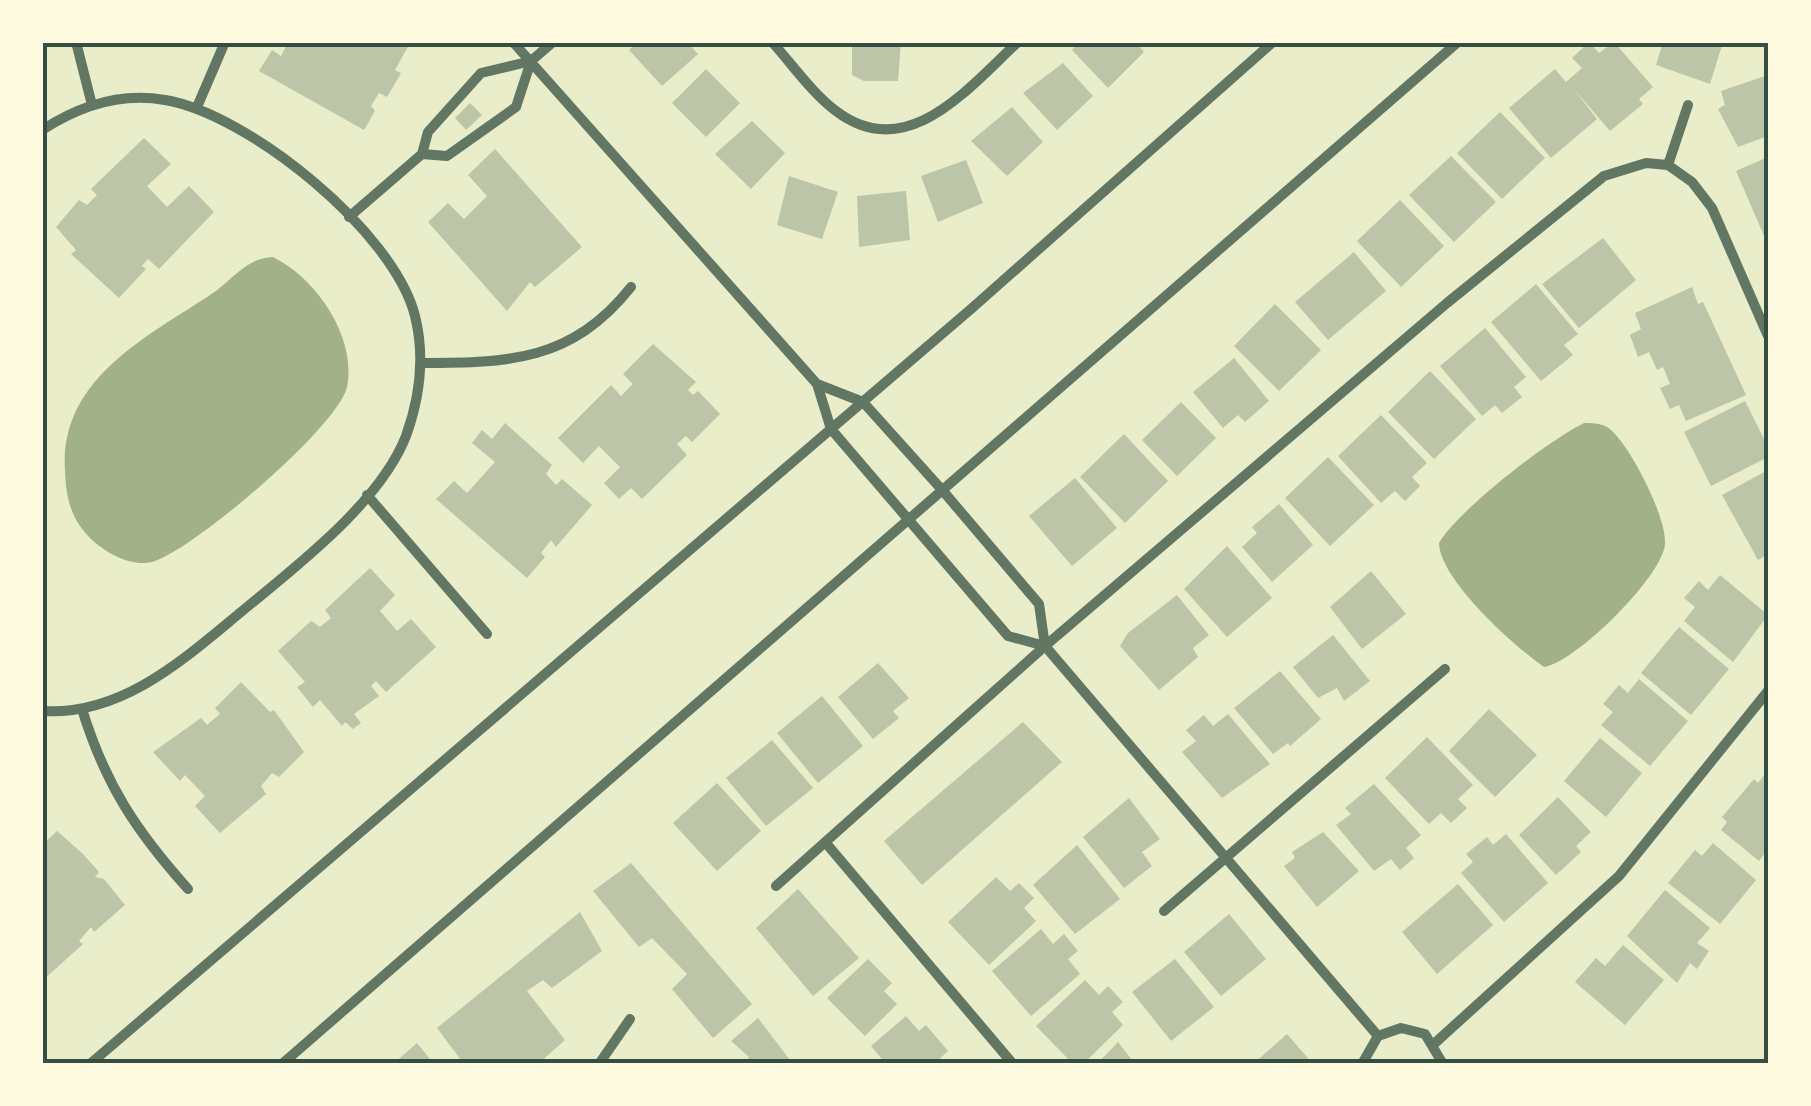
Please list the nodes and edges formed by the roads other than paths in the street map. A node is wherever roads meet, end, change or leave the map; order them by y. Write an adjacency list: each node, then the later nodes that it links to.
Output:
1 (76, 42): 10 (street)
2 (225, 42): 12 (street)
3 (513, 42): 9 (street)
4 (553, 42): 9 (street)
5 (772, 42): 6 (street)
6 (1018, 42)
7 (1272, 42): 21 (street)
8 (1458, 42): 23 (street)
9 (531, 62): 14 (street); 14 (street); 20 (street)
10 (92, 105): 12 (street); 13 (street)
11 (1688, 105): 15 (street)
12 (197, 108): 16 (street)
13 (42, 130)
14 (422, 154): 16 (street)
15 (1668, 165): 18 (street); 27 (street)
16 (349, 217): 19 (street)
17 (632, 287): 19 (street)
18 (1768, 336)
19 (421, 362): 24 (street)
20 (817, 384): 21 (street); 22 (street)
21 (863, 402): 22 (street); 23 (street)
22 (831, 429): 25 (street); 40 (street)
23 (943, 491): 25 (street); 27 (street)
24 (367, 495): 26 (street); 30 (street)
25 (909, 520): 27 (street); 41 (street)
26 (487, 634)
27 (1045, 646): 32 (street); 33 (street)
28 (1445, 669): 33 (street)
29 (1768, 691): 39 (street)
30 (82, 708): 31 (street); 35 (street)
31 (42, 712)
32 (825, 842): 34 (street); 43 (street)
33 (1226, 857): 36 (street); 38 (street)
34 (776, 886)
35 (188, 889)
36 (1164, 911)
37 (630, 1018): 42 (street)
38 (1378, 1036): 39 (street); 44 (street)
39 (1434, 1043): 45 (street)
40 (90, 1064)
41 (282, 1064)
42 (600, 1064)
43 (1014, 1064)
44 (1362, 1064)
45 (1443, 1064)

